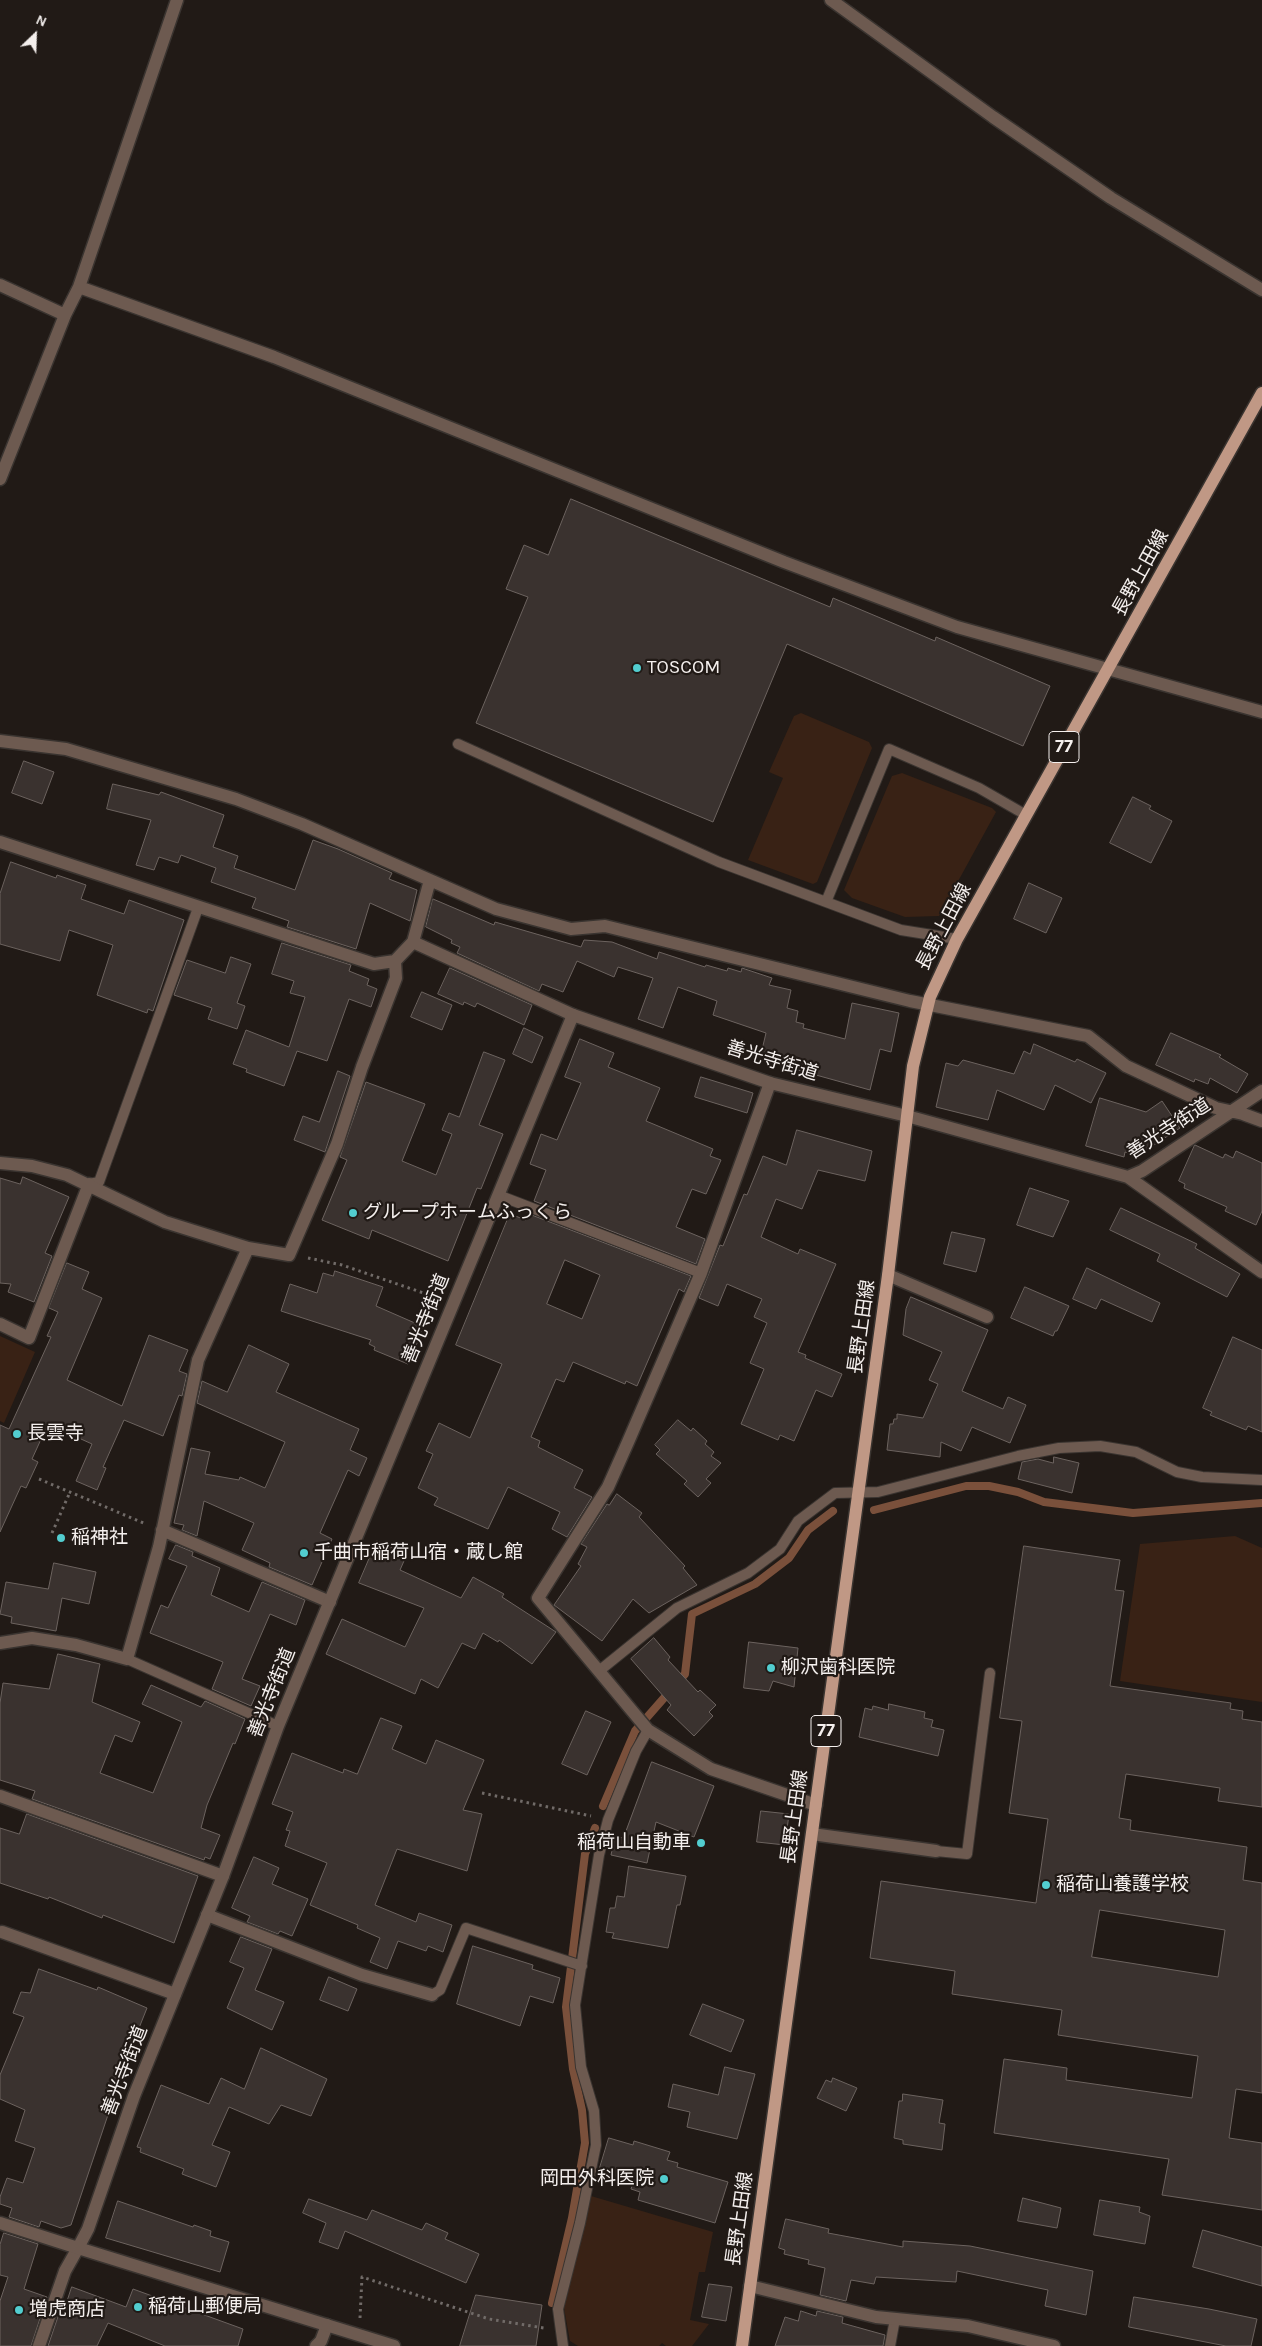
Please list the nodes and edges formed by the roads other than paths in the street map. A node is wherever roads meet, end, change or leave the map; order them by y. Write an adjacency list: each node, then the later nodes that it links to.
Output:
1 (177, 0): 4 (street)
2 (831, 0): 5 (street)
3 (0, 285): 6 (street)
4 (79, 287): 6 (street); 9 (street)
5 (1262, 290)
6 (65, 315): 8 (street)
7 (1262, 393): 9 (main road, 長野上田線 / 77)
8 (0, 479)
9 (1108, 670): 10 (street); 13 (main road, 長野上田線 / 77)
10 (1262, 712)
11 (0, 741): 15 (street)
12 (458, 744): 16 (lane)
13 (1026, 815): 16 (lane); 18 (main road, 長野上田線 / 77)
14 (0, 842): 17 (street)
15 (430, 880): 19 (street); 21 (street)
16 (826, 902): 18 (lane)
17 (198, 908): 20 (street); 30 (lane)
18 (957, 939): 21 (main road, 長野上田線 / 77)
19 (412, 942): 20 (street); 22 (street)
20 (395, 961): 32 (street)
21 (928, 1004): 25 (street); 26 (main road, 長野上田線 / 77)
22 (573, 1015): 23 (street, 善光寺街道); 31 (street, 善光寺街道)
23 (770, 1083): 26 (street, 善光寺街道); 34 (street)
24 (1262, 1090): 25 (street, 善光寺街道)
25 (1231, 1111): 27 (street); 29 (street, 善光寺街道)
26 (906, 1116): 29 (street, 善光寺街道); 35 (main road, 長野上田線 / 77)
27 (1262, 1121)
28 (0, 1163): 30 (street)
29 (1128, 1177): 33 (street)
30 (89, 1184): 32 (street); 37 (street)
31 (498, 1195): 34 (lane); 41 (street, 善光寺街道)
32 (248, 1248): 40 (street)
33 (1262, 1272)
34 (700, 1273): 44 (street)
35 (888, 1275): 36 (street); 39 (main road, 長野上田線 / 77)
36 (987, 1316)
37 (0, 1324)
38 (1262, 1480): 39 (lane)
39 (859, 1492): 44 (lane); 49 (main road, 長野上田線 / 77)
40 (162, 1530): 41 (street); 43 (street)
41 (330, 1602): 46 (street, 善光寺街道)
42 (0, 1643): 43 (street)
43 (127, 1660): 46 (lane)
44 (599, 1671): 47 (street)
45 (990, 1673): 51 (lane)
46 (278, 1726): 52 (street, 善光寺街道)
47 (648, 1730): 49 (street); 55 (lane)
48 (0, 1796): 52 (street)
49 (816, 1805): 50 (main road, 長野上田線 / 77)
50 (812, 1834): 51 (street); 60 (main road, 長野上田線 / 77)
51 (936, 1851)
52 (223, 1876): 53 (street, 善光寺街道)
53 (207, 1915): 56 (street, 善光寺街道); 57 (street)
54 (2, 1932): 56 (street)
55 (579, 1966): 57 (lane); 66 (lane)
56 (175, 1994): 59 (street, 善光寺街道)
57 (432, 1995)
58 (0, 2223): 59 (street)
59 (78, 2248): 62 (street); 63 (street, 善光寺街道)
60 (750, 2286): 61 (street); 67 (main road, 長野上田線 / 77)
61 (895, 2319): 68 (lane); 69 (street)
62 (328, 2325): 64 (street); 65 (street)
63 (39, 2346)
64 (316, 2346)
65 (394, 2346)
66 (563, 2346)
67 (742, 2346)
68 (890, 2346)
69 (1054, 2346)

